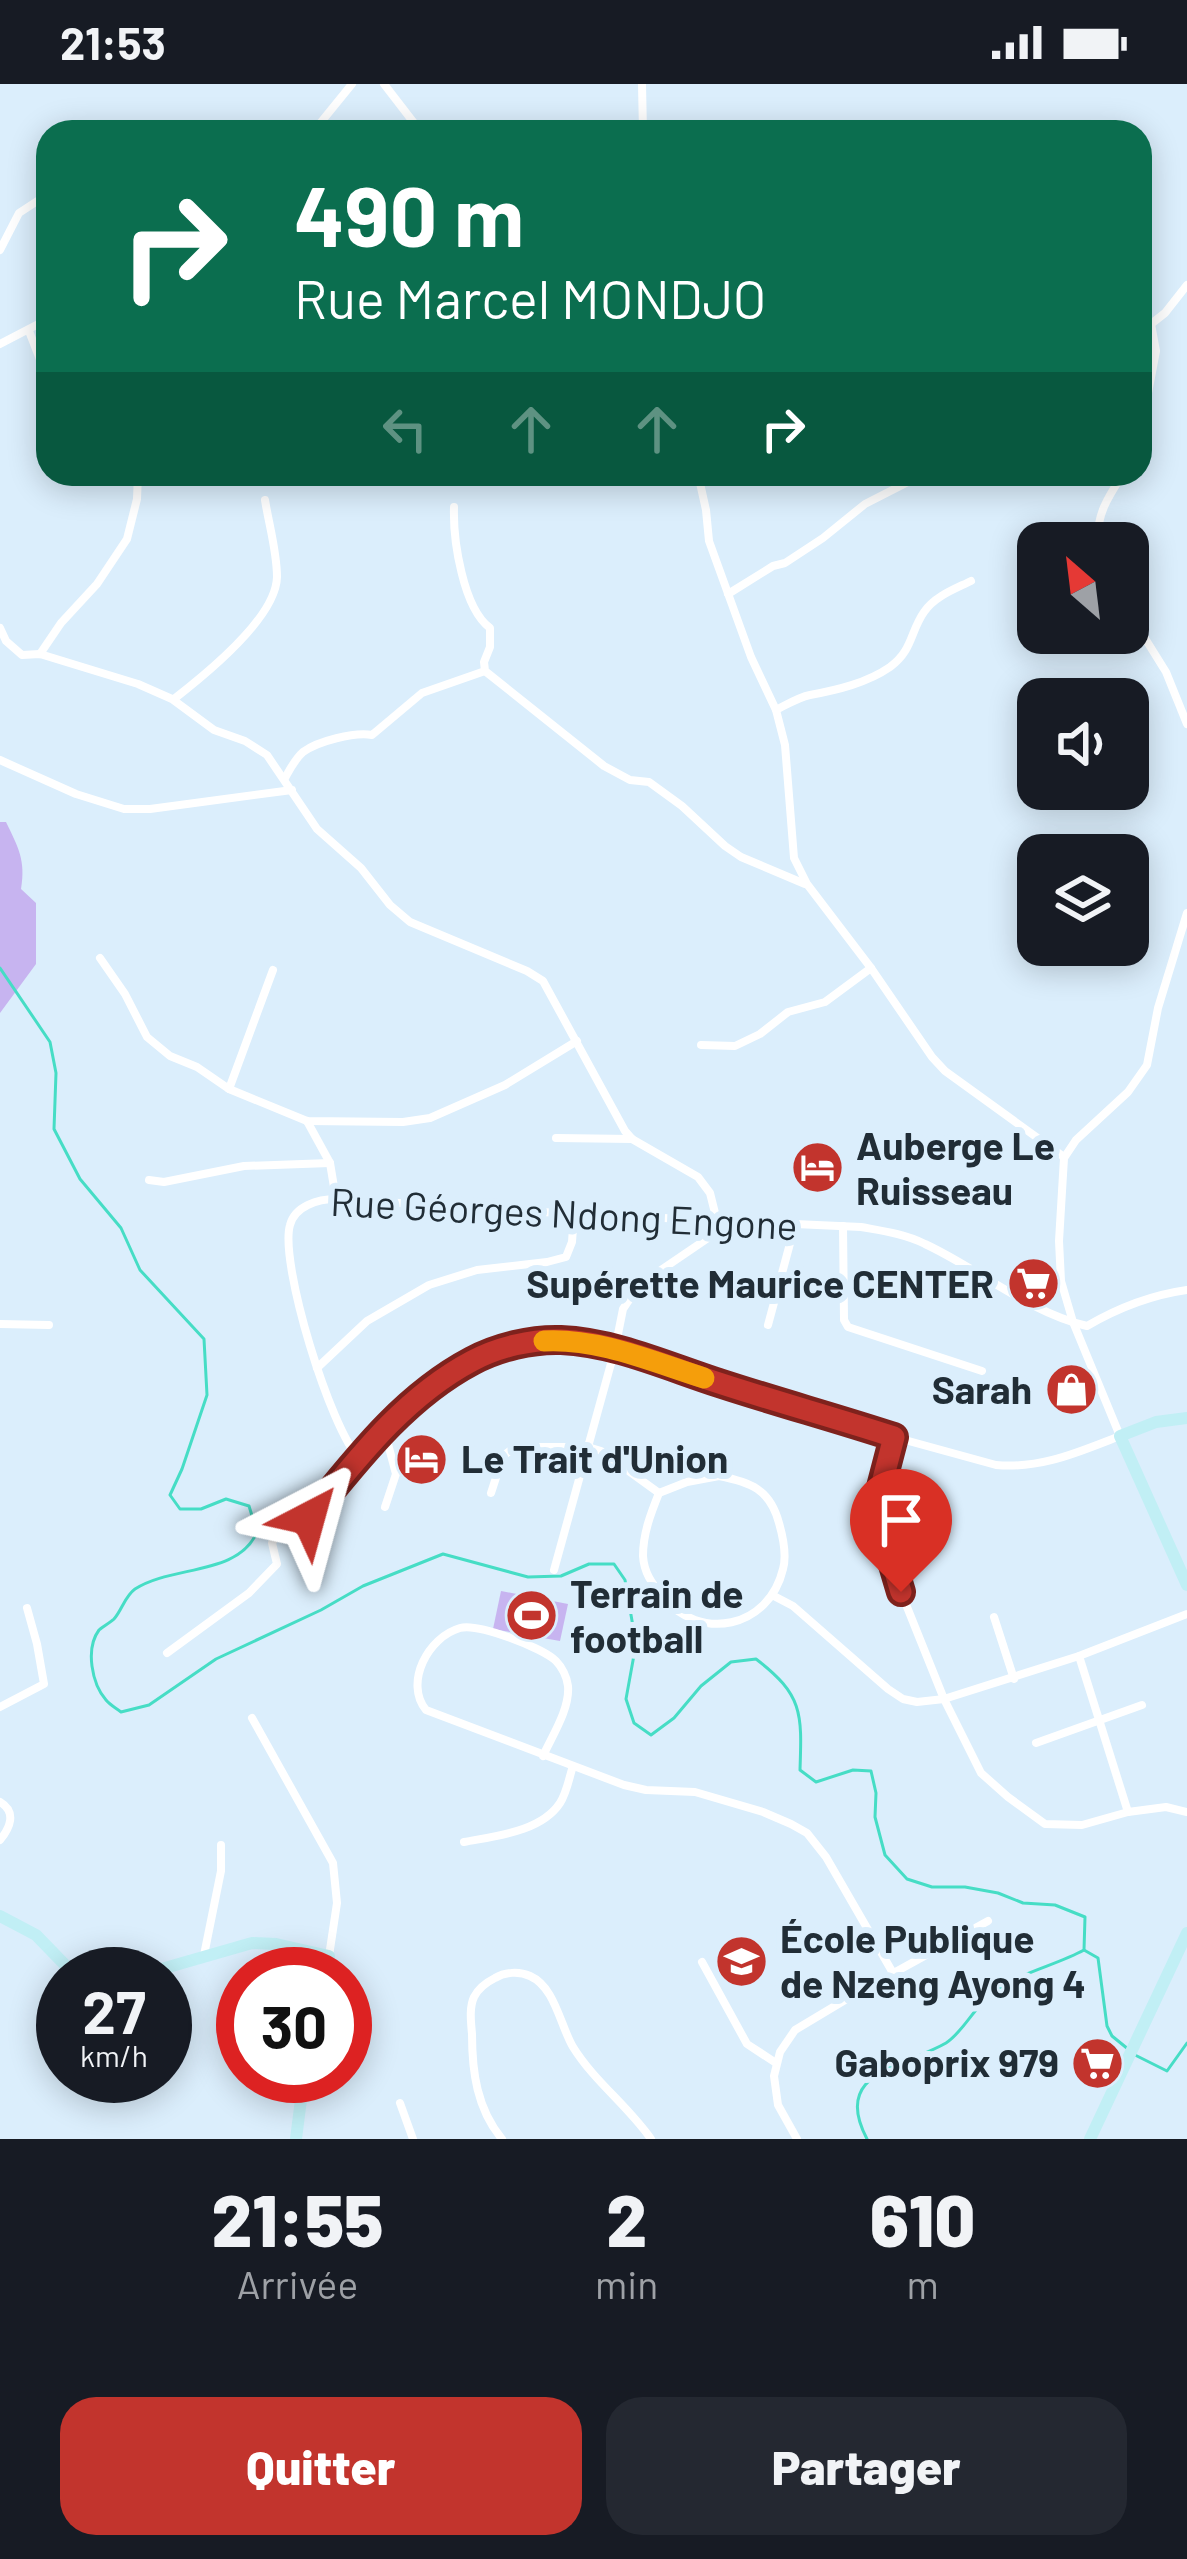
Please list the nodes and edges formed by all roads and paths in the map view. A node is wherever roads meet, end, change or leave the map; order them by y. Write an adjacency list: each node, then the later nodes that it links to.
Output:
1 (352, 84): 4 (street)
2 (384, 84): 5 (street)
3 (642, 84): 6 (street)
4 (324, 120)
5 (412, 120)
6 (643, 120)
7 (36, 202): 8 (street)
8 (0, 250)
9 (1187, 285): 10 (street)
10 (1152, 323)
11 (36, 327): 13 (street)
12 (1152, 329): 16 (street)
13 (29, 331): 14 (street); 15 (street)
14 (0, 344)
15 (36, 349)
16 (1152, 372)
17 (138, 486): 28 (street)
18 (701, 486): 25 (street)
19 (902, 486): 25 (street)
20 (1115, 486): 23 (street)
21 (265, 500): 30 (street)
22 (454, 507): 29 (street)
23 (1099, 522)
24 (971, 581): 32 (street)
25 (728, 594): 32 (street)
26 (0, 628): 28 (street)
27 (1149, 645): 31 (street)
28 (40, 654): 30 (street)
29 (485, 670): 35 (street); 37 (street)
30 (172, 699): 35 (street)
31 (1185, 708): 33 (street)
32 (776, 710): 37 (street)
33 (1187, 724)
34 (0, 760): 36 (street)
35 (285, 778): 36 (street)
36 (292, 790): 42 (street)
37 (807, 884): 40 (street)
38 (1187, 913): 48 (street)
39 (100, 958): 44 (street)
40 (871, 968): 43 (street); 48 (street)
41 (273, 970): 44 (street)
42 (578, 1040): 45 (street); 47 (street)
43 (700, 1045)
44 (229, 1089): 45 (street)
45 (308, 1121): 49 (street)
46 (556, 1138): 47 (street)
47 (632, 1139): 53 (street)
48 (1064, 1158): 57 (street)
49 (330, 1163): 50 (street); 51 (street)
50 (148, 1180)
51 (336, 1199): 52 (street, Rue Géorges Ndong Engone); 62 (street, Rue Géorges Ndong Engone)
52 (574, 1214): 53 (street, Rue Géorges Ndong Engone); 62 (street)
53 (719, 1222): 54 (street, Rue Géorges Ndong Engone); 61 (street)
54 (795, 1225): 55 (street, Rue Géorges Ndong Engone); 60 (street)
55 (843, 1226): 57 (street, Rue Géorges Ndong Engone); 63 (street)
56 (1187, 1290): 57 (street)
57 (1073, 1322): 66 (street)
58 (0, 1324): 59 (street)
59 (49, 1325)
60 (768, 1325)
61 (615, 1349): 65 (street); 67 (street); 68 (street)
62 (317, 1368): 69 (street, Rue Géorges Ndong Engone)
63 (982, 1371)
64 (1187, 1418): 66 (main road)
65 (384, 1429): 69 (street); 72 (street)
66 (1120, 1436): 67 (street); 74 (main road)
67 (894, 1437): 82 (street)
68 (588, 1448): 70 (street); 71 (street); 73 (street)
69 (358, 1458): 79 (street)
70 (491, 1493)
71 (659, 1493): 75 (street); 75 (street)
72 (385, 1507)
73 (554, 1570)
74 (1187, 1585)
75 (772, 1595): 82 (street)
76 (27, 1608): 84 (street)
77 (1187, 1614): 80 (street)
78 (994, 1617): 81 (street)
79 (167, 1654)
80 (1079, 1656): 81 (street); 86 (street)
81 (1014, 1679): 82 (street)
82 (944, 1700): 91 (street)
83 (1142, 1705): 86 (street)
84 (0, 1707)
85 (252, 1718): 102 (street)
86 (1099, 1718): 87 (street); 91 (street)
87 (1036, 1743)
88 (543, 1756): 88 (street); 89 (street)
89 (573, 1766): 94 (street); 107 (street)
90 (0, 1802): 93 (street)
91 (1128, 1812): 92 (street)
92 (1187, 1813)
93 (0, 1840)
94 (464, 1842)
95 (221, 1845): 104 (street)
96 (0, 1916): 99 (main road)
97 (988, 1922): 107 (street)
98 (1187, 1933): 116 (main road)
99 (48, 1947)
100 (238, 1947): 101 (main road)
101 (292, 1947)
102 (330, 1947)
103 (216, 1954): 104 (main road)
104 (204, 1957): 105 (main road)
105 (192, 1960)
106 (702, 1962): 108 (street)
107 (893, 1973): 108 (street)
108 (776, 2063): 115 (street)
109 (301, 2103): 111 (main road)
110 (400, 2103): 112 (street)
111 (296, 2139)
112 (413, 2139)
113 (502, 2139): 114 (street)
114 (651, 2139)
115 (796, 2139)
116 (1090, 2139)

